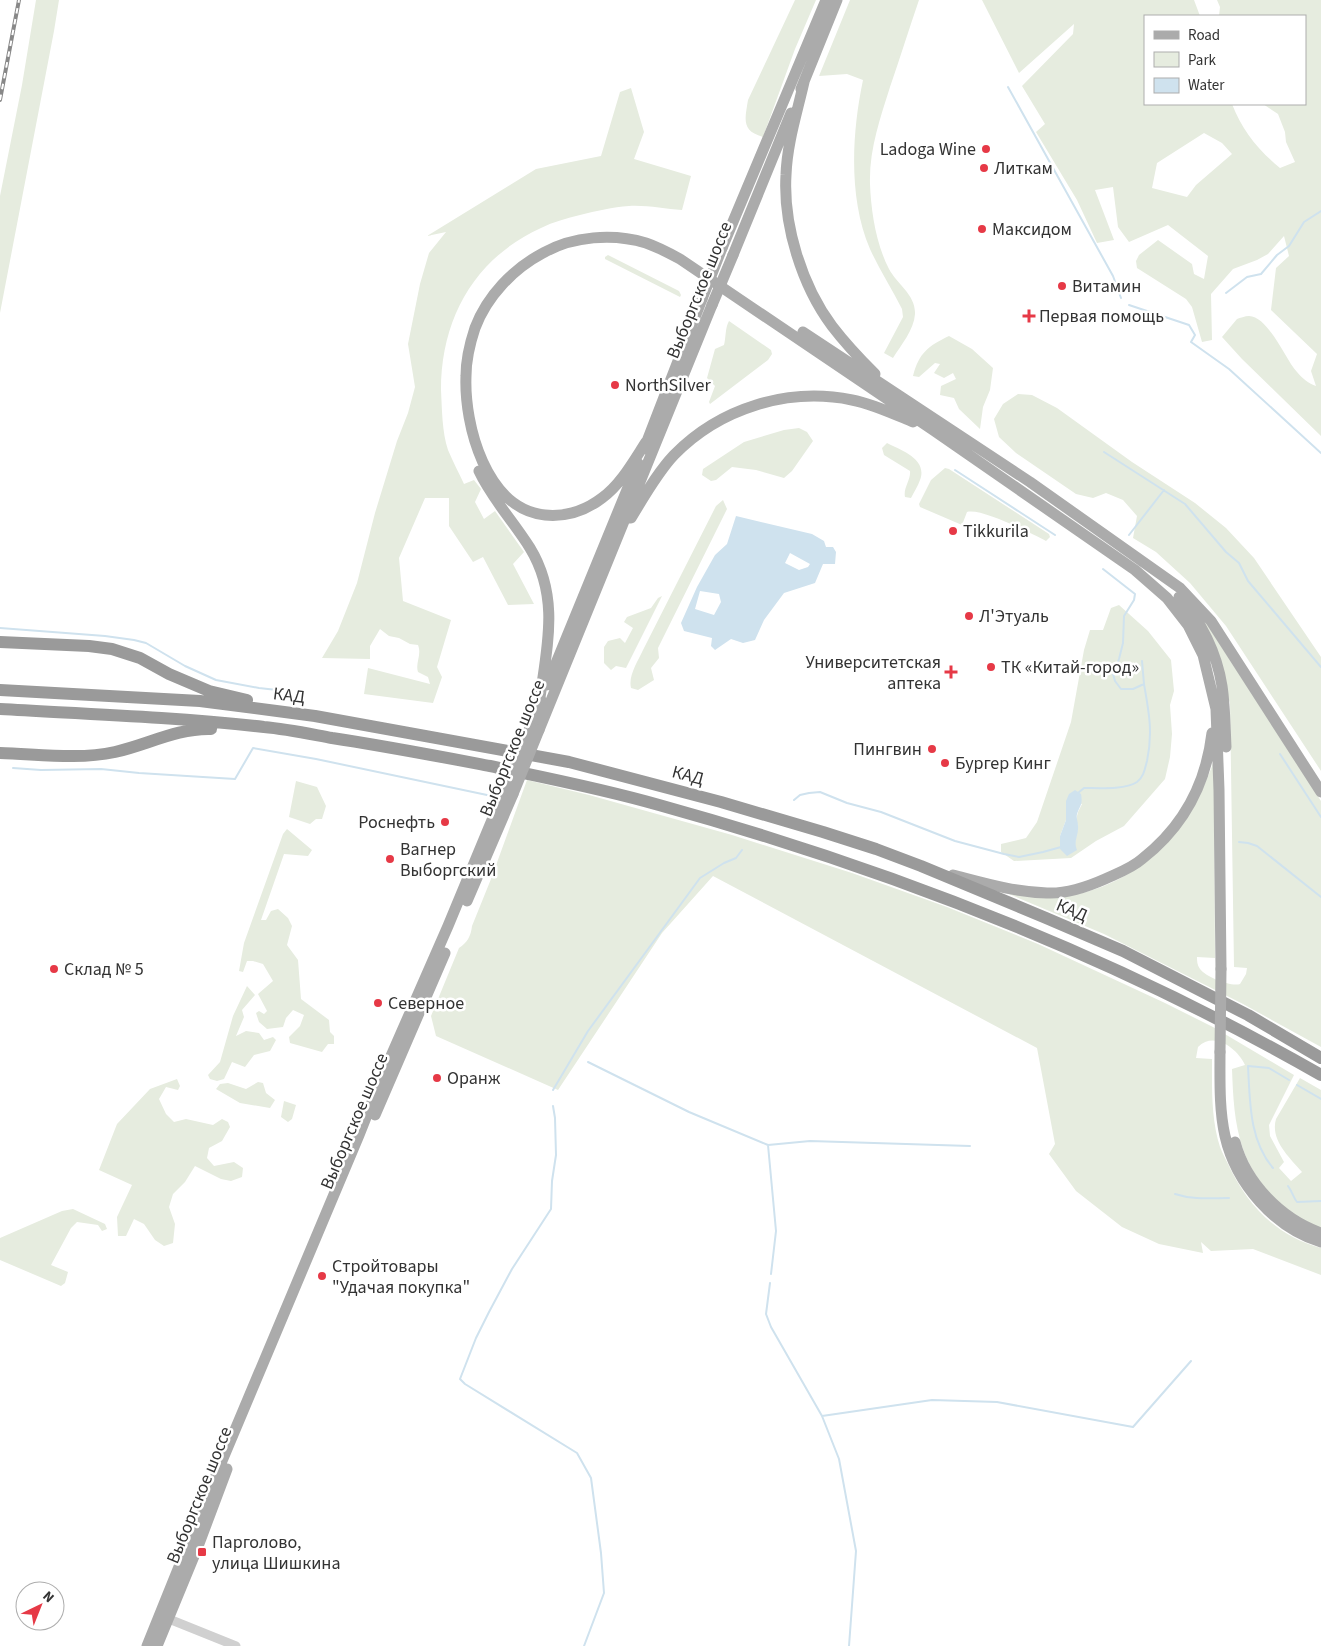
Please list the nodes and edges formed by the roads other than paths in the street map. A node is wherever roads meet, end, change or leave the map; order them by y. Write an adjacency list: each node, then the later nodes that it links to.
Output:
1 (826, 0): 4 (main road, Выборгское шоссе, bridge)
2 (837, 0): 3 (main road, Выборгское шоссе)
3 (804, 82): 4 (main road, Выборгское шоссе, bridge); 5 (main road)
4 (707, 302): 7 (main road, Выборгское шоссе); 8 (main road, Выборгское шоссе)
5 (891, 390): 9 (main road); 12 (main road)
6 (933, 430): 7 (main road); 8 (main road); 14 (main road)
7 (646, 442): 12 (main road, Выборгское шоссе)
8 (612, 550): 16 (main road, Выборгское шоссе)
9 (1158, 573): 19 (main road); 21 (main road)
10 (0, 642): 15 (highway)
11 (0, 690): 15 (highway, КАД)
12 (539, 705): 16 (main road, Выборгское шоссе)
13 (0, 709): 17 (highway, КАД)
14 (1216, 709): 20 (main road); 21 (main road)
15 (315, 716): 20 (highway, КАД)
16 (534, 729): 27 (main road, Выборгское шоссе, bridge)
17 (305, 733): 18 (highway); 24 (highway, КАД)
18 (0, 753)
19 (1321, 792)
20 (921, 866): 23 (highway, КАД)
21 (1223, 970): 22 (main road, bridge)
22 (1222, 1054): 25 (main road); 26 (main road)
23 (1321, 1058)
24 (1321, 1075)
25 (1321, 1233)
26 (1321, 1242)
27 (164, 1617): 28 (main road, Выборгское шоссе); 29 (main road, Выборгское шоссе); 30 (street)
28 (147, 1646)
29 (157, 1646)
30 (236, 1646)

